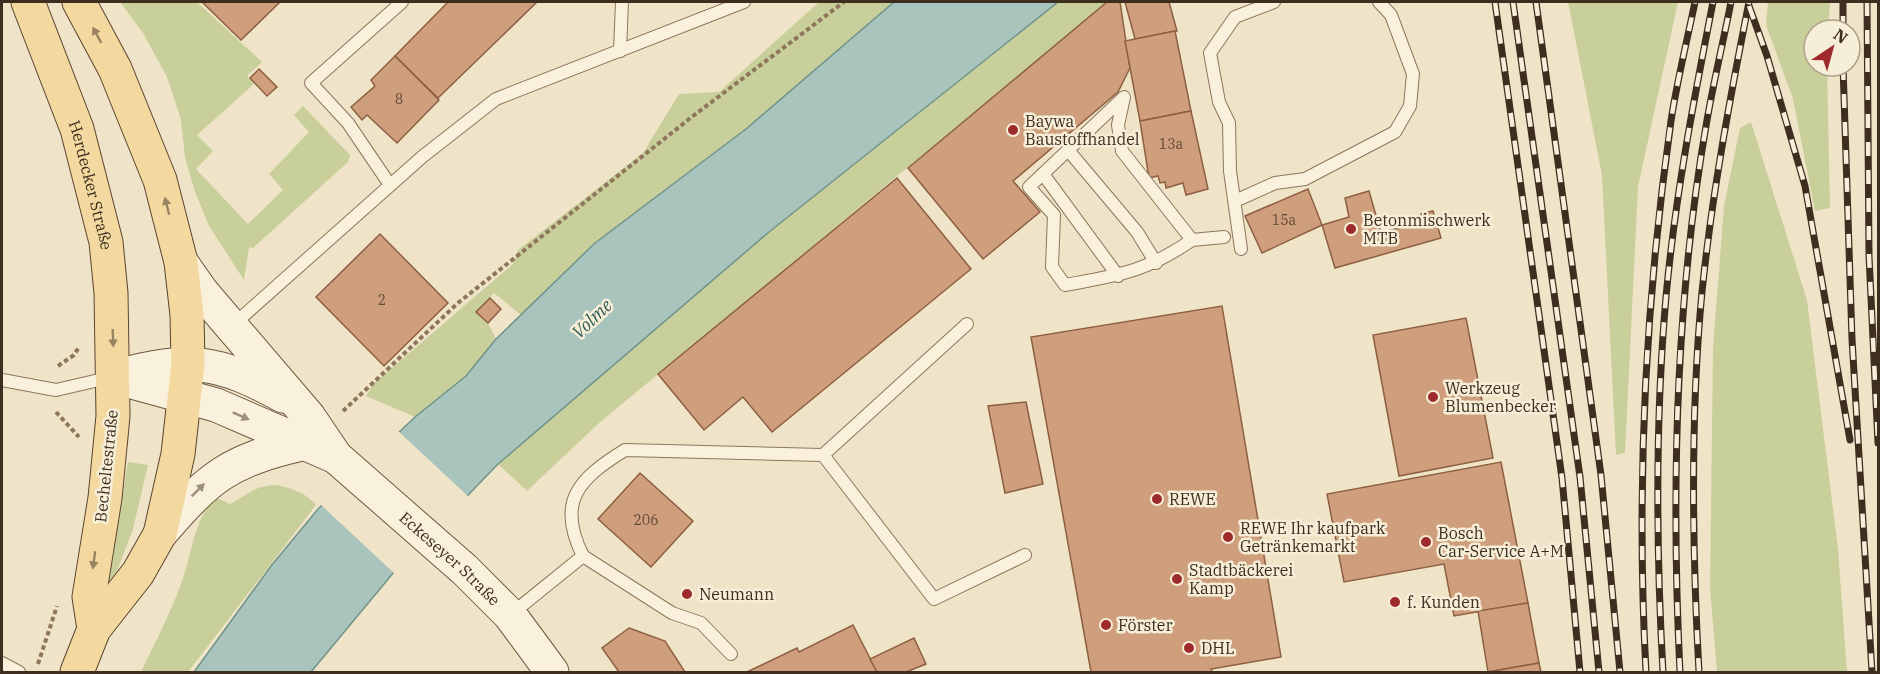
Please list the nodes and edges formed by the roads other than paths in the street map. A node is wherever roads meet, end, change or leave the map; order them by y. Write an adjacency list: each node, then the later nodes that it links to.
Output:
1 (28, 2): 22 (main road, Herdecker Straße, one-way to 22)
2 (79, 2): 16 (main road, one-way to 2)
3 (402, 2): 11 (lane)
4 (622, 2): 8 (lane)
5 (744, 2): 8 (lane)
6 (1274, 2): 12 (lane)
7 (1379, 2): 12 (lane)
8 (620, 51): 11 (lane)
9 (1068, 150): 10 (lane); 14 (lane); 17 (lane)
10 (1043, 174): 18 (lane); 18 (lane)
11 (390, 185): 20 (lane)
12 (1234, 201): 15 (lane)
13 (1224, 237): 14 (lane)
14 (1192, 240): 17 (lane)
15 (1241, 249)
16 (181, 262): 20 (main road, Eckeseyer Straße); 21 (main road)
17 (1156, 263): 18 (lane)
18 (1118, 276)
19 (967, 324): 27 (lane)
20 (232, 326): 25 (main road, Eckeseyer Straße)
21 (188, 363): 22 (main road); 24 (main road); 25 (main road)
22 (114, 377): 23 (lane); 24 (main road, Eckeseyer Straße); 32 (main road, Becheltestraße, one-way to 32)
23 (2, 380)
24 (186, 396): 26 (main road, Eckeseyer Straße, one-way to 26); 28 (main road)
25 (295, 402): 26 (main road, Eckeseyer Straße)
26 (319, 444): 28 (main road, one-way to 26); 31 (main road, Eckeseyer Straße)
27 (823, 455): 29 (lane); 30 (lane)
28 (160, 534): 32 (main road)
29 (1025, 555)
30 (584, 556): 31 (lane); 33 (lane)
31 (510, 615): 37 (main road, Eckeseyer Straße)
32 (94, 629): 36 (main road)
33 (731, 654)
34 (2, 663): 35 (lane)
35 (19, 672)
36 (77, 672)
37 (552, 672)

